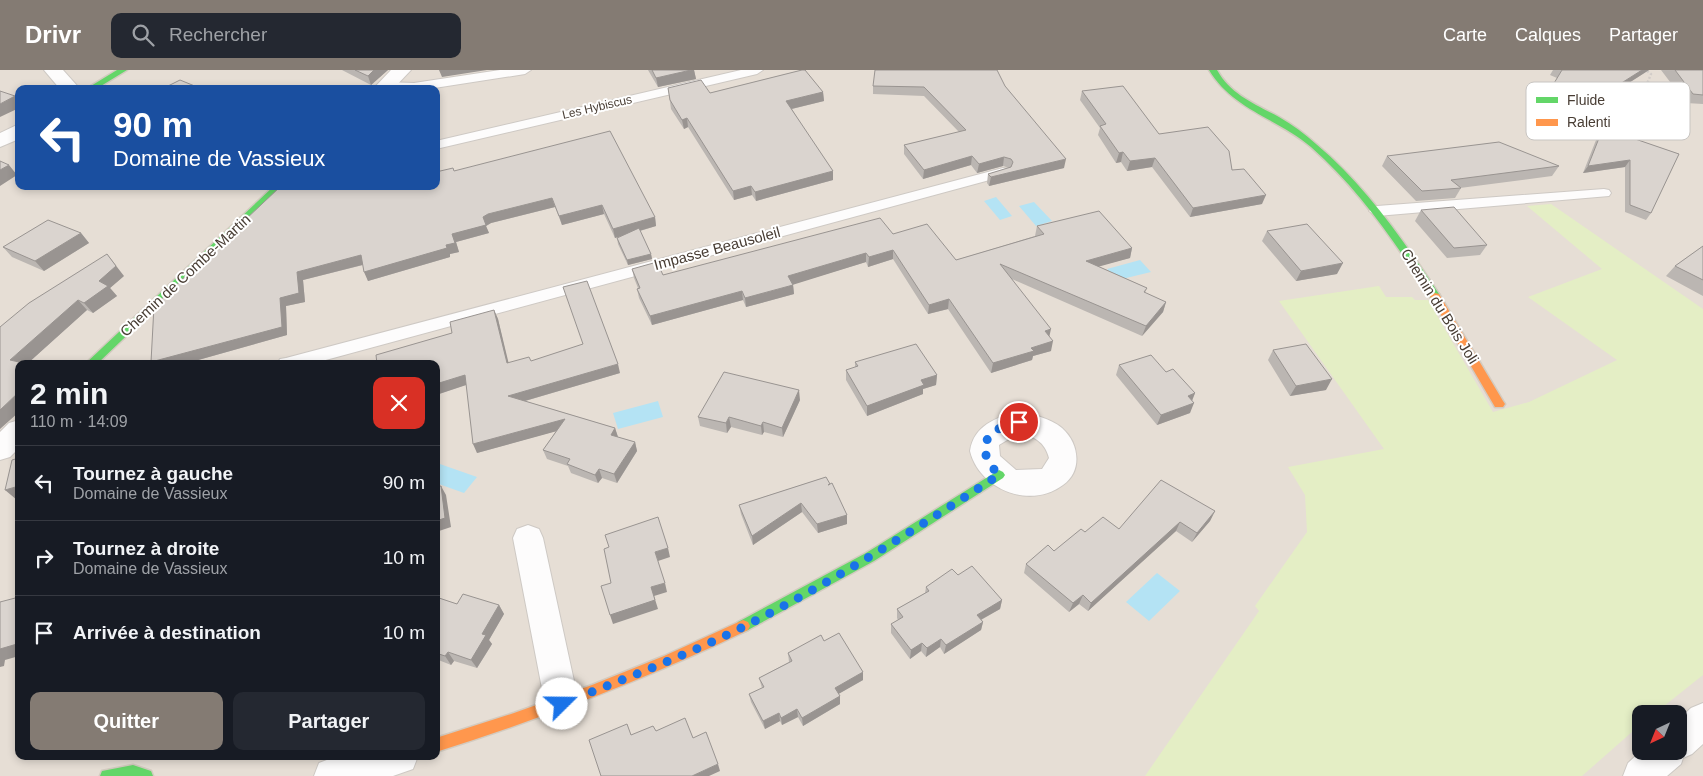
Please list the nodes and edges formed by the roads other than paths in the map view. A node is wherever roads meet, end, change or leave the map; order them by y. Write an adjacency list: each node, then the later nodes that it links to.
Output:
1 (53, 70): 7 (street)
2 (123, 70): 8 (street)
3 (402, 70): 9 (street)
4 (525, 70): 10 (lane)
5 (757, 70): 13 (lane, Les Hybiscus)
6 (1213, 70): 17 (street, Chemin du Bois Joli)
7 (67, 85)
8 (97, 85)
9 (386, 85)
10 (427, 85)
11 (15, 132): 12 (street)
12 (0, 141)
13 (440, 144)
14 (1003, 172): 19 (lane, Impasse Beausoleil)
15 (275, 190): 18 (street, Chemin de Combe-Martin)
16 (1604, 193): 17 (lane)
17 (1377, 211): 20 (street, Chemin du Bois Joli)
18 (94, 360)
19 (301, 360)
20 (1499, 404)
21 (999, 475): 23 (street)
22 (528, 538): 23 (street)
23 (562, 704): 26 (street)
24 (1703, 720): 25 (street)
25 (1688, 734)
26 (440, 745)
27 (386, 760): 31 (street)
28 (1658, 760): 32 (street)
29 (107, 776): 30 (street)
30 (146, 776)
31 (332, 776)
32 (1641, 776)

